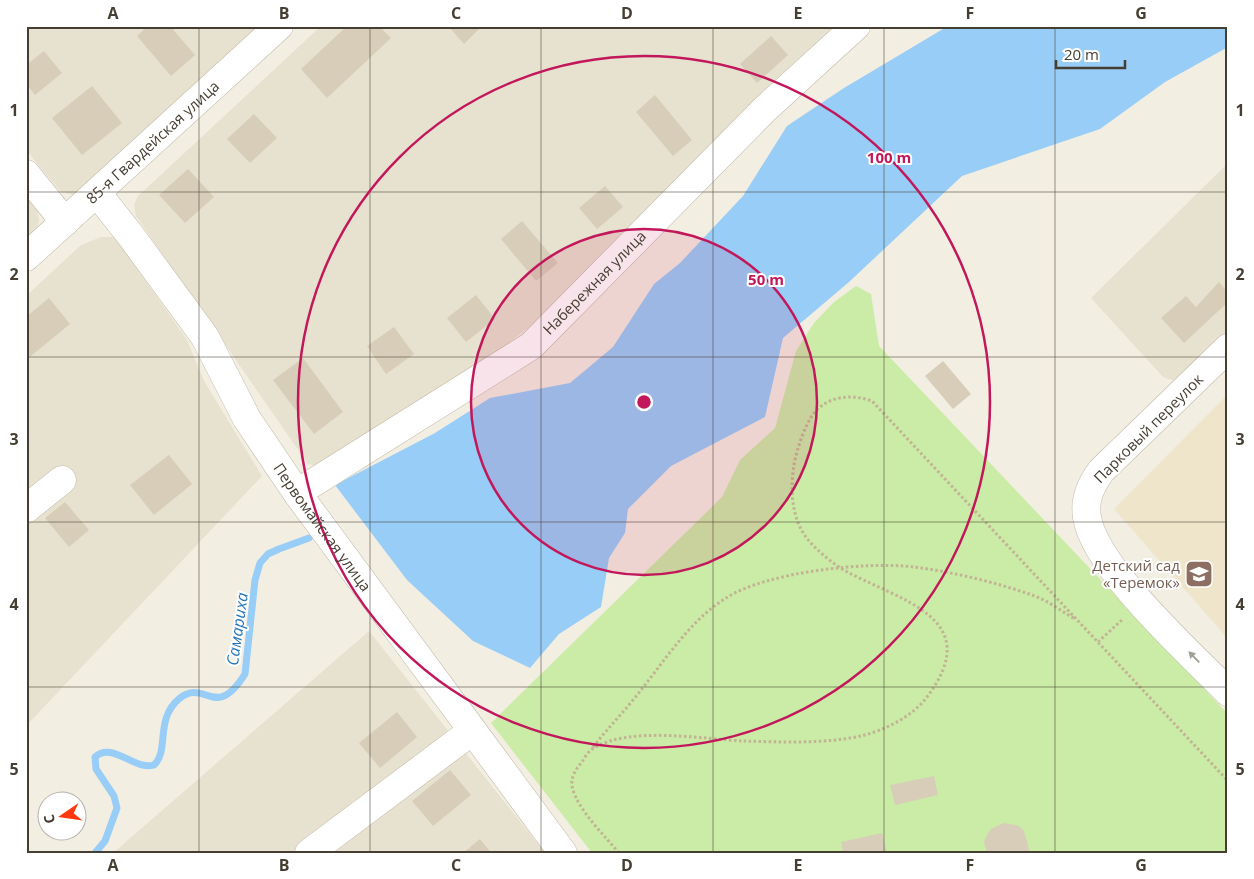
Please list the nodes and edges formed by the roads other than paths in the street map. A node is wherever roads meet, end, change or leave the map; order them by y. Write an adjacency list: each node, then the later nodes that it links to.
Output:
1 (279, 26): 4 (street, 85-я Гвардейская улица)
2 (856, 26): 9 (street, Набережная улица)
3 (26, 174): 5 (street)
4 (96, 193): 5 (street, 85-я Гвардейская улица); 9 (street, Первомайская улица)
5 (65, 222): 6 (street, 85-я Гвардейская улица)
6 (26, 257)
7 (1228, 348): 11 (street, Парковый переулок, one-way to 7)
8 (62, 480): 10 (street)
9 (296, 493): 12 (street, Первомайская улица)
10 (26, 509)
11 (1228, 692)
12 (472, 731): 13 (street); 14 (street, Первомайская улица)
13 (309, 853)
14 (563, 853)

